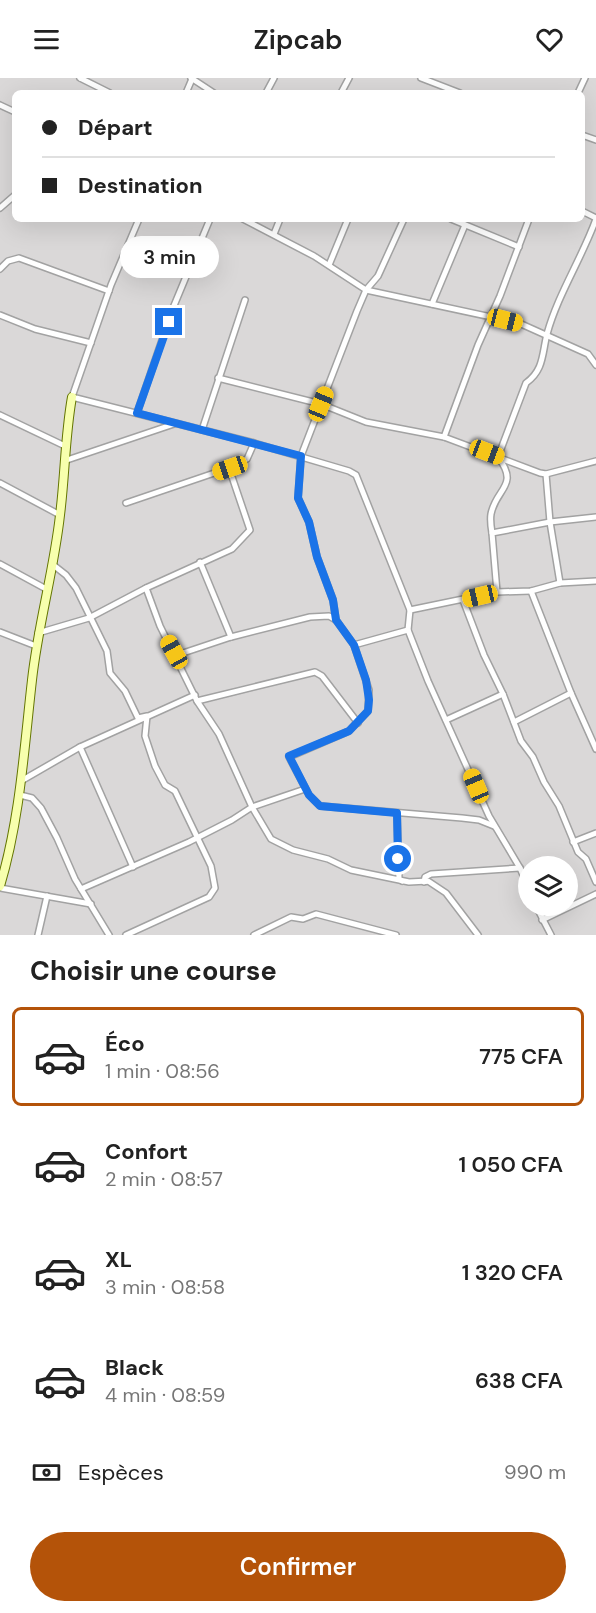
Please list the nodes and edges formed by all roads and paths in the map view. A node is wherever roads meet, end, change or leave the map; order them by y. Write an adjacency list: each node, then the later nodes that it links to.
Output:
1 (80, 78): 4 (street)
2 (422, 78): 6 (street)
3 (192, 79): 5 (street)
4 (104, 90)
5 (209, 90)
6 (452, 90)
7 (12, 198): 8 (street)
8 (0, 208)
9 (596, 218): 19 (street)
10 (138, 222): 25 (street)
11 (209, 222): 36 (street)
12 (249, 222): 20 (street)
13 (279, 222): 20 (street)
14 (347, 222): 22 (street)
15 (403, 222): 24 (street)
16 (458, 222): 18 (street)
17 (529, 222): 21 (street)
18 (465, 225): 21 (street); 27 (street)
19 (595, 228): 30 (street)
20 (274, 234): 22 (street)
21 (519, 247): 29 (street)
22 (329, 265): 24 (street)
23 (0, 269): 25 (street)
24 (366, 290): 27 (street); 35 (street)
25 (109, 291): 31 (street)
26 (245, 300): 33 (street)
27 (432, 304): 29 (street)
28 (0, 315): 31 (street)
29 (491, 316): 30 (street); 40 (street)
30 (547, 334): 32 (street); 44 (street)
31 (91, 343): 34 (street)
32 (596, 365)
33 (218, 378): 35 (street); 39 (street)
34 (72, 397): 36 (street); 42 (street)
35 (321, 404): 40 (street); 43 (street)
36 (137, 413): 38 (street)
37 (0, 415): 42 (street)
38 (176, 424): 39 (street); 45 (street)
39 (202, 430): 41 (street)
40 (444, 437): 44 (street)
41 (254, 443): 43 (street); 47 (street)
42 (65, 446): 45 (street)
43 (301, 456): 65 (street); 67 (street)
44 (498, 456): 48 (street); 54 (street)
45 (64, 461): 51 (street)
46 (596, 461): 48 (street)
47 (230, 468): 50 (street); 55 (street)
48 (546, 474): 53 (street)
49 (0, 483): 51 (street)
50 (126, 503)
51 (60, 515): 57 (street)
52 (596, 518): 53 (street)
53 (550, 522): 54 (street); 59 (street)
54 (492, 533): 63 (street)
55 (200, 562): 60 (street); 71 (street)
56 (0, 564): 61 (street)
57 (52, 564): 61 (street); 66 (street)
58 (596, 581): 59 (street)
59 (560, 583): 62 (street)
60 (146, 588): 66 (street); 74 (street)
61 (48, 590): 70 (street)
62 (531, 591): 63 (street); 75 (street)
63 (497, 592): 64 (street)
64 (463, 600): 65 (street); 76 (street)
65 (410, 610): 68 (street)
66 (89, 618): 70 (street); 78 (street)
67 (336, 620): 71 (street); 72 (street)
68 (408, 630): 72 (street); 79 (street)
69 (0, 632): 73 (street)
70 (38, 633): 73 (street)
71 (231, 637): 74 (street)
72 (354, 645): 81 (street)
73 (36, 646): 84 (street)
74 (174, 652): 77 (street)
75 (571, 693): 80 (street); 83 (street)
76 (503, 694): 79 (street); 80 (street)
77 (196, 698): 78 (street); 81 (street); 87 (street)
78 (147, 716): 82 (street); 91 (street)
79 (446, 720): 89 (street)
80 (514, 722): 92 (street)
81 (358, 723): 85 (street)
82 (80, 747): 84 (street); 95 (street)
83 (596, 748)
84 (21, 781): 86 (street)
85 (305, 789): 87 (street); 88 (street)
86 (20, 795): 93 (street); 101 (street)
87 (252, 807): 91 (street); 97 (street)
88 (397, 813): 89 (street); 97 (street)
89 (495, 826): 94 (street)
90 (596, 833): 92 (street)
91 (198, 837): 95 (street); 109 (street)
92 (573, 842): 99 (street)
93 (4, 858): 100 (street)
94 (518, 865)
95 (133, 867): 101 (street)
96 (518, 868): 98 (street)
97 (402, 881): 98 (street)
98 (428, 881): 112 (street)
99 (596, 882)
100 (0, 887): 103 (street)
101 (81, 889): 104 (street)
102 (596, 894): 106 (street)
103 (47, 896): 104 (street); 107 (street)
104 (91, 904): 108 (street)
105 (540, 916): 106 (street)
106 (542, 920): 113 (street)
107 (38, 935)
108 (109, 935)
109 (126, 935)
110 (254, 935): 111 (street)
111 (396, 935)
112 (478, 935)
113 (551, 935)

